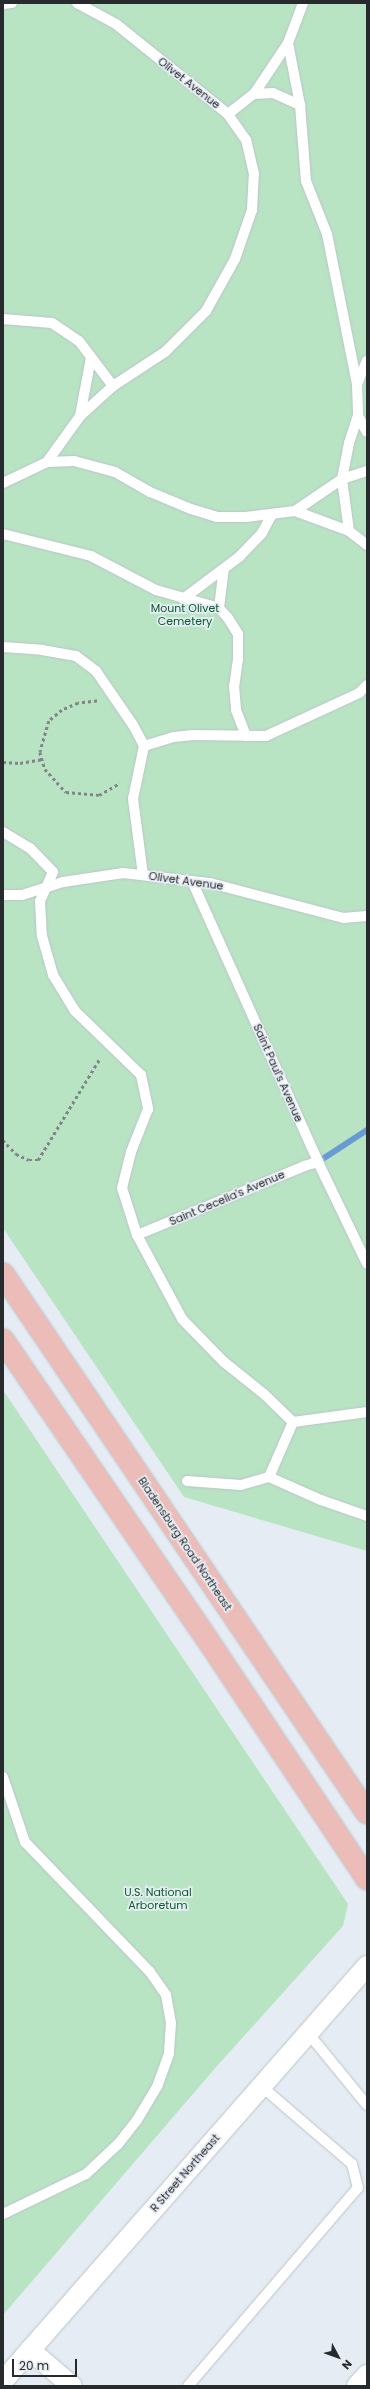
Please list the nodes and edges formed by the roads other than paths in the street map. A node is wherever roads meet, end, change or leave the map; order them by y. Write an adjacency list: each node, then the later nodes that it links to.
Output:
1 (12, 3): 4 (lane)
2 (77, 3): 8 (lane, Olivet Avenue)
3 (303, 3): 5 (lane, Olivet Avenue)
4 (3, 4)
5 (288, 43): 6 (lane, Olivet Avenue); 7 (lane)
6 (254, 94): 7 (lane); 8 (lane, Olivet Avenue)
7 (300, 105): 12 (lane)
8 (228, 114): 13 (lane)
9 (3, 319): 10 (lane)
10 (92, 358): 13 (lane); 14 (lane)
11 (367, 361): 12 (lane)
12 (357, 384): 15 (lane)
13 (113, 386): 14 (lane)
14 (80, 416): 17 (lane)
15 (358, 416): 16 (lane); 19 (lane)
16 (367, 432)
17 (47, 462): 20 (lane); 22 (lane)
18 (367, 471): 19 (lane)
19 (342, 479): 21 (lane); 23 (lane)
20 (3, 483)
21 (295, 512): 22 (lane); 23 (lane)
22 (271, 516): 26 (lane)
23 (348, 531): 25 (lane)
24 (3, 534): 27 (lane)
25 (367, 545)
26 (224, 569): 27 (lane); 28 (lane)
27 (183, 599): 28 (lane)
28 (219, 608): 31 (lane)
29 (3, 647): 32 (lane)
30 (367, 685): 31 (lane)
31 (246, 736): 32 (lane)
32 (144, 746): 34 (lane)
33 (3, 832): 36 (lane)
34 (143, 875): 35 (lane, Olivet Avenue); 36 (lane, Olivet Avenue)
35 (192, 881): 38 (lane, Olivet Avenue); 39 (lane, Saint Paul's Avenue)
36 (46, 887): 37 (lane, Olivet Avenue); 40 (lane)
37 (3, 895)
38 (367, 916)
39 (318, 1162): 40 (lane, Saint Cecelia's Avenue); 41 (lane, Saint Paul's Avenue)
40 (136, 1235): 45 (lane)
41 (367, 1264)
42 (3, 1274): 49 (main road, Bladensburg Road Northeast)
43 (3, 1340): 50 (main road)
44 (367, 1412): 45 (lane)
45 (294, 1422): 46 (lane)
46 (269, 1477): 47 (lane); 48 (lane)
47 (187, 1481)
48 (367, 1516)
49 (230, 1609): 50 (main road); 52 (main road, Bladensburg Road Northeast)
50 (201, 1630): 53 (main road)
51 (3, 1778): 58 (lane)
52 (366, 1808)
53 (367, 1879)
54 (367, 1966): 55 (street, R Street Northeast)
55 (308, 2033): 56 (street, R Street Northeast); 57 (lane)
56 (261, 2086): 59 (street, R Street Northeast); 62 (lane)
57 (367, 2105)
58 (3, 2214)
59 (30, 2350): 60 (street, R Street Northeast); 61 (street)
60 (3, 2381)
61 (72, 2386)
62 (188, 2386)

